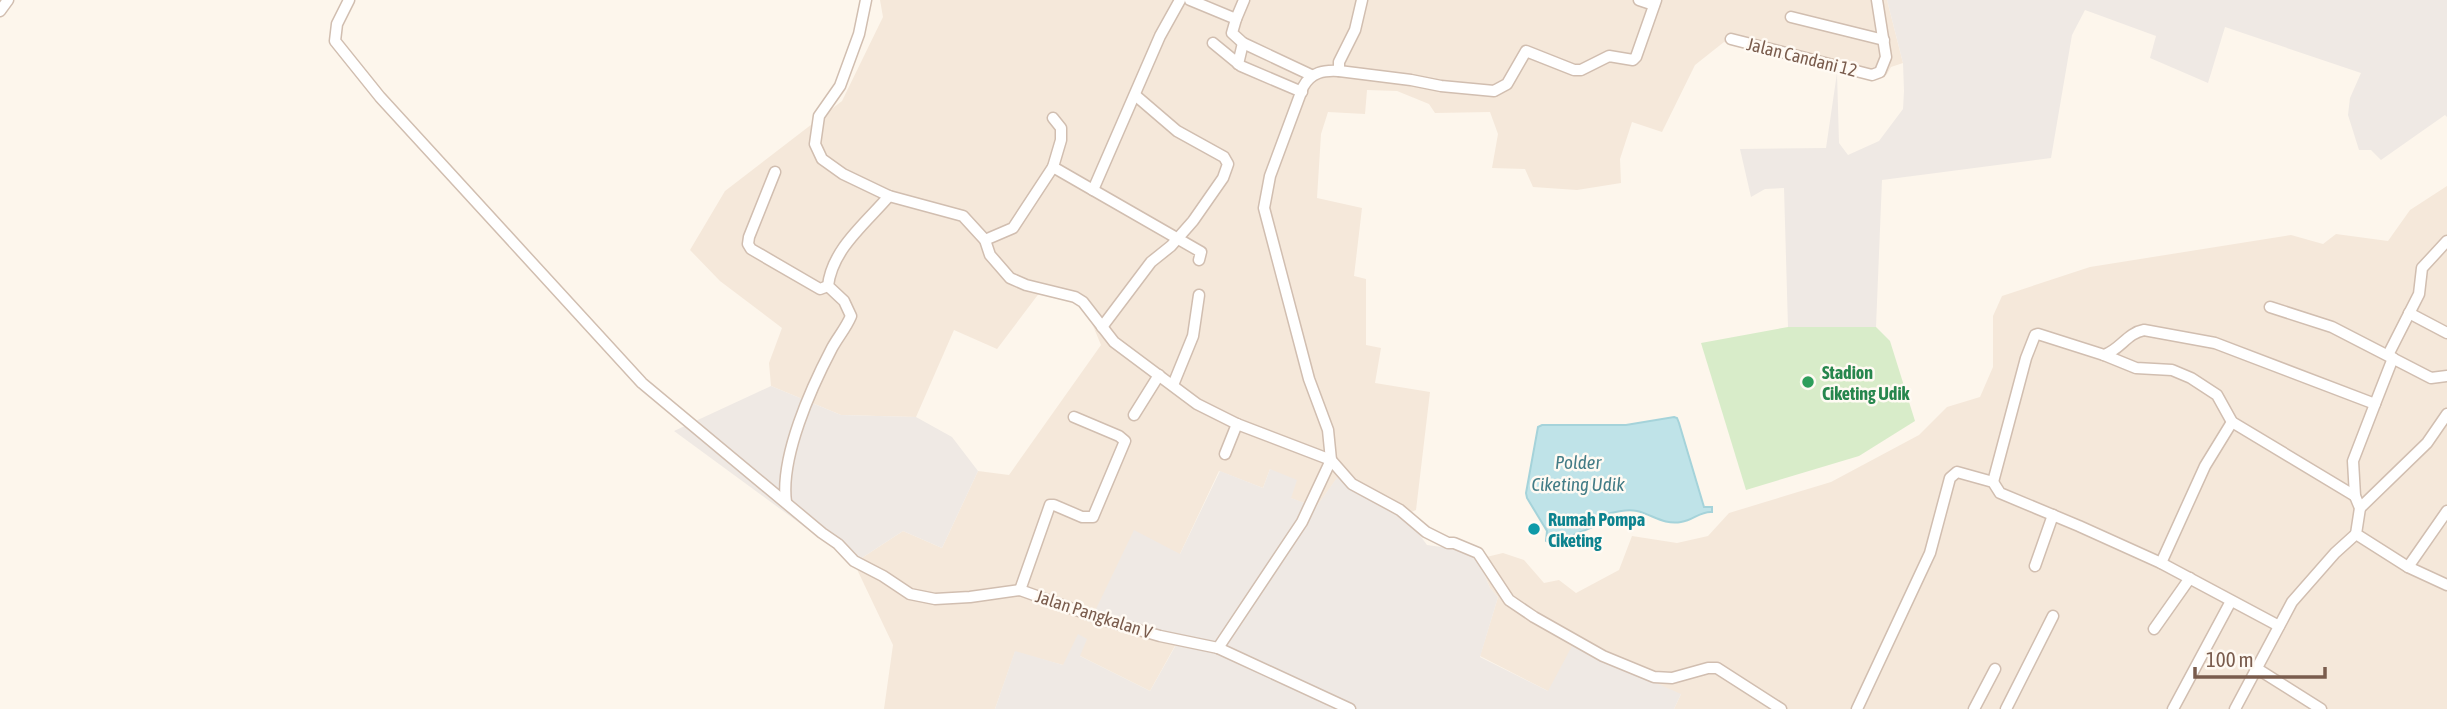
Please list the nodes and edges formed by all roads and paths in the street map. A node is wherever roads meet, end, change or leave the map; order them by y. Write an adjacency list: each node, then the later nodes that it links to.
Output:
1 (8, 0): 11 (street)
2 (349, 0): 53 (street, Jalan Pangkalan V)
3 (866, 0): 27 (street)
4 (1180, 0): 22 (street)
5 (1191, 0): 13 (street)
6 (1244, 0): 13 (street)
7 (1362, 0): 19 (street)
8 (1639, 0): 10 (street)
9 (1875, 0): 15 (street)
10 (1655, 3): 19 (street)
11 (0, 11)
12 (1791, 17): 15 (street)
13 (1236, 19): 17 (street)
14 (1731, 39): 15 (street, Jalan Candani 12)
15 (1884, 40)
16 (1213, 43): 18 (street)
17 (1243, 43): 18 (street); 20 (street)
18 (1238, 64): 21 (street)
19 (1339, 71): 20 (street)
20 (1311, 75): 21 (street)
21 (1302, 92): 50 (street)
22 (1135, 95): 26 (street); 28 (street)
23 (1053, 118): 24 (street)
24 (1052, 167): 26 (street); 29 (street)
25 (775, 172): 32 (street)
26 (1093, 190): 28 (street)
27 (889, 196): 29 (street); 32 (street)
28 (1179, 237): 31 (street); 36 (street)
29 (985, 240): 36 (street)
30 (2447, 241): 35 (street)
31 (1199, 260)
32 (828, 286): 53 (street)
33 (1199, 295): 42 (street)
34 (2270, 307): 39 (street)
35 (2409, 313): 37 (street); 39 (street)
36 (1102, 327): 40 (street)
37 (2447, 333)
38 (2104, 355): 43 (street); 47 (street); 51 (street)
39 (2390, 356): 41 (street); 43 (street)
40 (1159, 375): 42 (street); 44 (street)
41 (2447, 376)
42 (1173, 385): 48 (street)
43 (2375, 404): 52 (street)
44 (1134, 415)
45 (1074, 416): 63 (street)
46 (2446, 418): 54 (street)
47 (2232, 422): 52 (street); 58 (street)
48 (1237, 424): 49 (street); 50 (street)
49 (1225, 454)
50 (1331, 460): 68 (street); 72 (street)
51 (1993, 482): 56 (street); 73 (street)
52 (2355, 496): 54 (street)
53 (786, 502): 63 (street, Jalan Pangkalan V)
54 (2360, 508): 57 (street)
55 (2447, 511): 60 (street)
56 (2053, 515): 58 (street); 59 (street)
57 (2356, 534): 60 (street); 66 (street)
58 (2161, 563): 61 (street)
59 (2035, 566)
60 (2408, 568): 62 (street)
61 (2190, 578): 64 (street); 67 (street)
62 (2447, 585)
63 (1020, 590): 68 (street, Jalan Pangkalan V)
64 (2231, 601): 66 (street); 76 (street)
65 (2053, 616): 75 (street)
66 (2279, 626): 69 (street)
67 (2154, 629)
68 (1219, 648): 71 (street, Jalan Pangkalan V)
69 (2256, 668): 77 (street); 78 (street)
70 (1994, 669): 74 (street)
71 (1350, 709)
72 (1781, 709)
73 (1857, 709)
74 (1974, 709)
75 (2006, 709)
76 (2173, 709)
77 (2235, 709)
78 (2321, 709)

